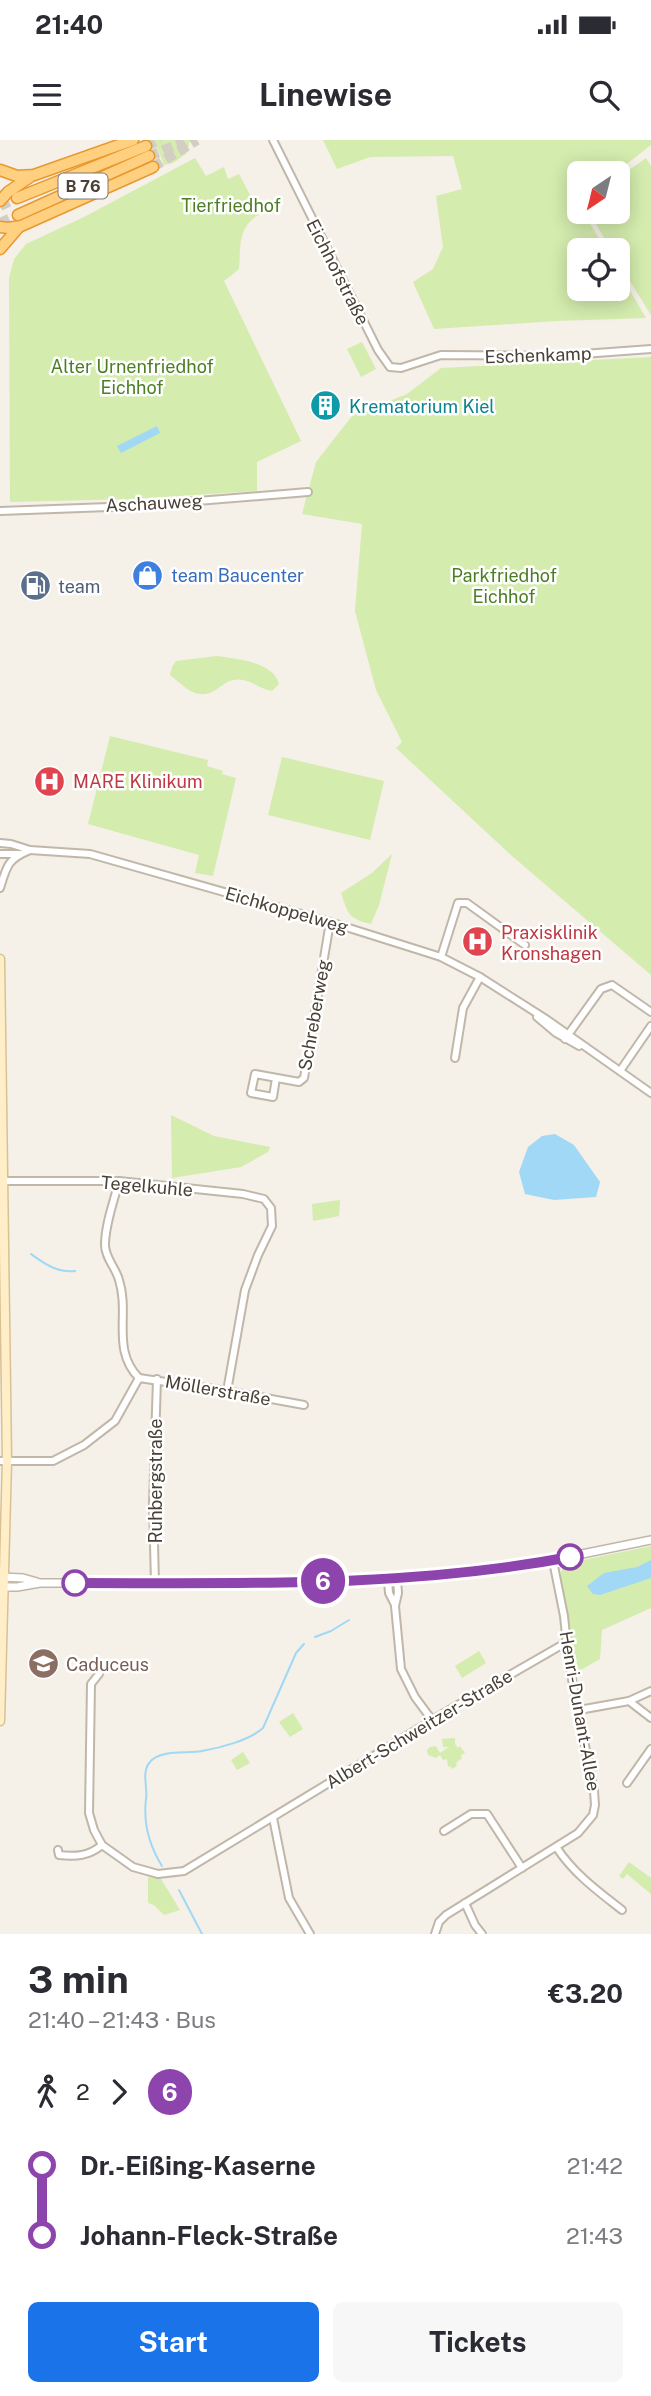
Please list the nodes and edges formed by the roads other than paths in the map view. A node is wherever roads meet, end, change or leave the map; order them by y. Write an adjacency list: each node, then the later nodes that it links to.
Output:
1 (133, 140): 5 (highway)
2 (273, 140): 12 (street, Eichhofstraße)
3 (153, 167): 8 (highway)
4 (0, 170): 5 (highway)
5 (34, 175): 7 (highway)
6 (17, 198): 8 (highway, B 76)
7 (0, 201)
8 (19, 220): 9 (highway); 10 (highway)
9 (0, 227)
10 (0, 249)
11 (651, 349): 12 (street, Eschenkamp)
12 (426, 359)
13 (308, 492): 14 (street, Aschauweg)
14 (0, 511)
15 (0, 843): 16 (street, Eichkoppelweg)
16 (30, 850): 18 (street, Eichkoppelweg); 20 (street, Eichkoppelweg)
17 (0, 853): 18 (street, Eichkoppelweg)
18 (19, 854): 19 (street)
19 (0, 888)
20 (330, 922): 22 (street, Eichkoppelweg); 31 (street, Schreberweg)
21 (525, 945): 22 (street)
22 (441, 957): 24 (street, Eichkoppelweg)
23 (0, 959): 25 (main road)
24 (480, 977): 28 (street, Eichkoppelweg); 29 (street)
25 (0, 978): 33 (main road)
26 (651, 1012): 28 (street)
27 (651, 1026): 30 (street)
28 (567, 1037): 30 (street, Eichkoppelweg)
29 (455, 1058)
30 (620, 1071): 32 (street, Eichkoppelweg)
31 (276, 1078): 31 (street, Schreberweg)
32 (651, 1093)
33 (2, 1181): 34 (street, Tegelkuhle); 39 (main road)
34 (119, 1181): 35 (street); 37 (street, Tegelkuhle)
35 (139, 1378): 36 (street, Möllerstraße); 39 (street, Möllerstraße)
36 (157, 1380): 37 (street, Möllerstraße); 46 (street, Ruhbergstraße)
37 (227, 1391): 38 (street, Möllerstraße)
38 (304, 1405)
39 (4, 1461): 42 (main road)
40 (651, 1540): 41 (street)
41 (553, 1561): 43 (street); 49 (street, Henri-Dunant-Allee)
42 (3, 1577): 45 (street); 47 (main road)
43 (397, 1579): 44 (street); 48 (street)
44 (388, 1580): 46 (street); 48 (street)
45 (40, 1583): 46 (street); 47 (street)
46 (155, 1583)
47 (3, 1587): 56 (main road)
48 (395, 1606): 55 (street)
49 (567, 1642): 53 (street, Henri-Dunant-Allee); 55 (street, Albert-Schweitzer-Straße)
50 (99, 1674): 61 (street)
51 (651, 1691): 52 (street)
52 (629, 1701): 53 (street); 54 (street)
53 (579, 1710): 62 (street, Henri-Dunant-Allee)
54 (651, 1718)
55 (432, 1720): 59 (street, Albert-Schweitzer-Straße)
56 (0, 1721)
57 (651, 1749): 58 (street)
58 (627, 1783)
59 (273, 1818): 61 (street, Albert-Schweitzer-Straße); 67 (street)
60 (444, 1831): 64 (street)
61 (102, 1845): 63 (street)
62 (557, 1848): 64 (street, Henri-Dunant-Allee); 66 (street)
63 (58, 1850)
64 (522, 1868): 65 (street, Henri-Dunant-Allee)
65 (464, 1902): 68 (street, Henri-Dunant-Allee); 69 (street)
66 (622, 1910)
67 (310, 1934)
68 (435, 1934)
69 (482, 1934)

